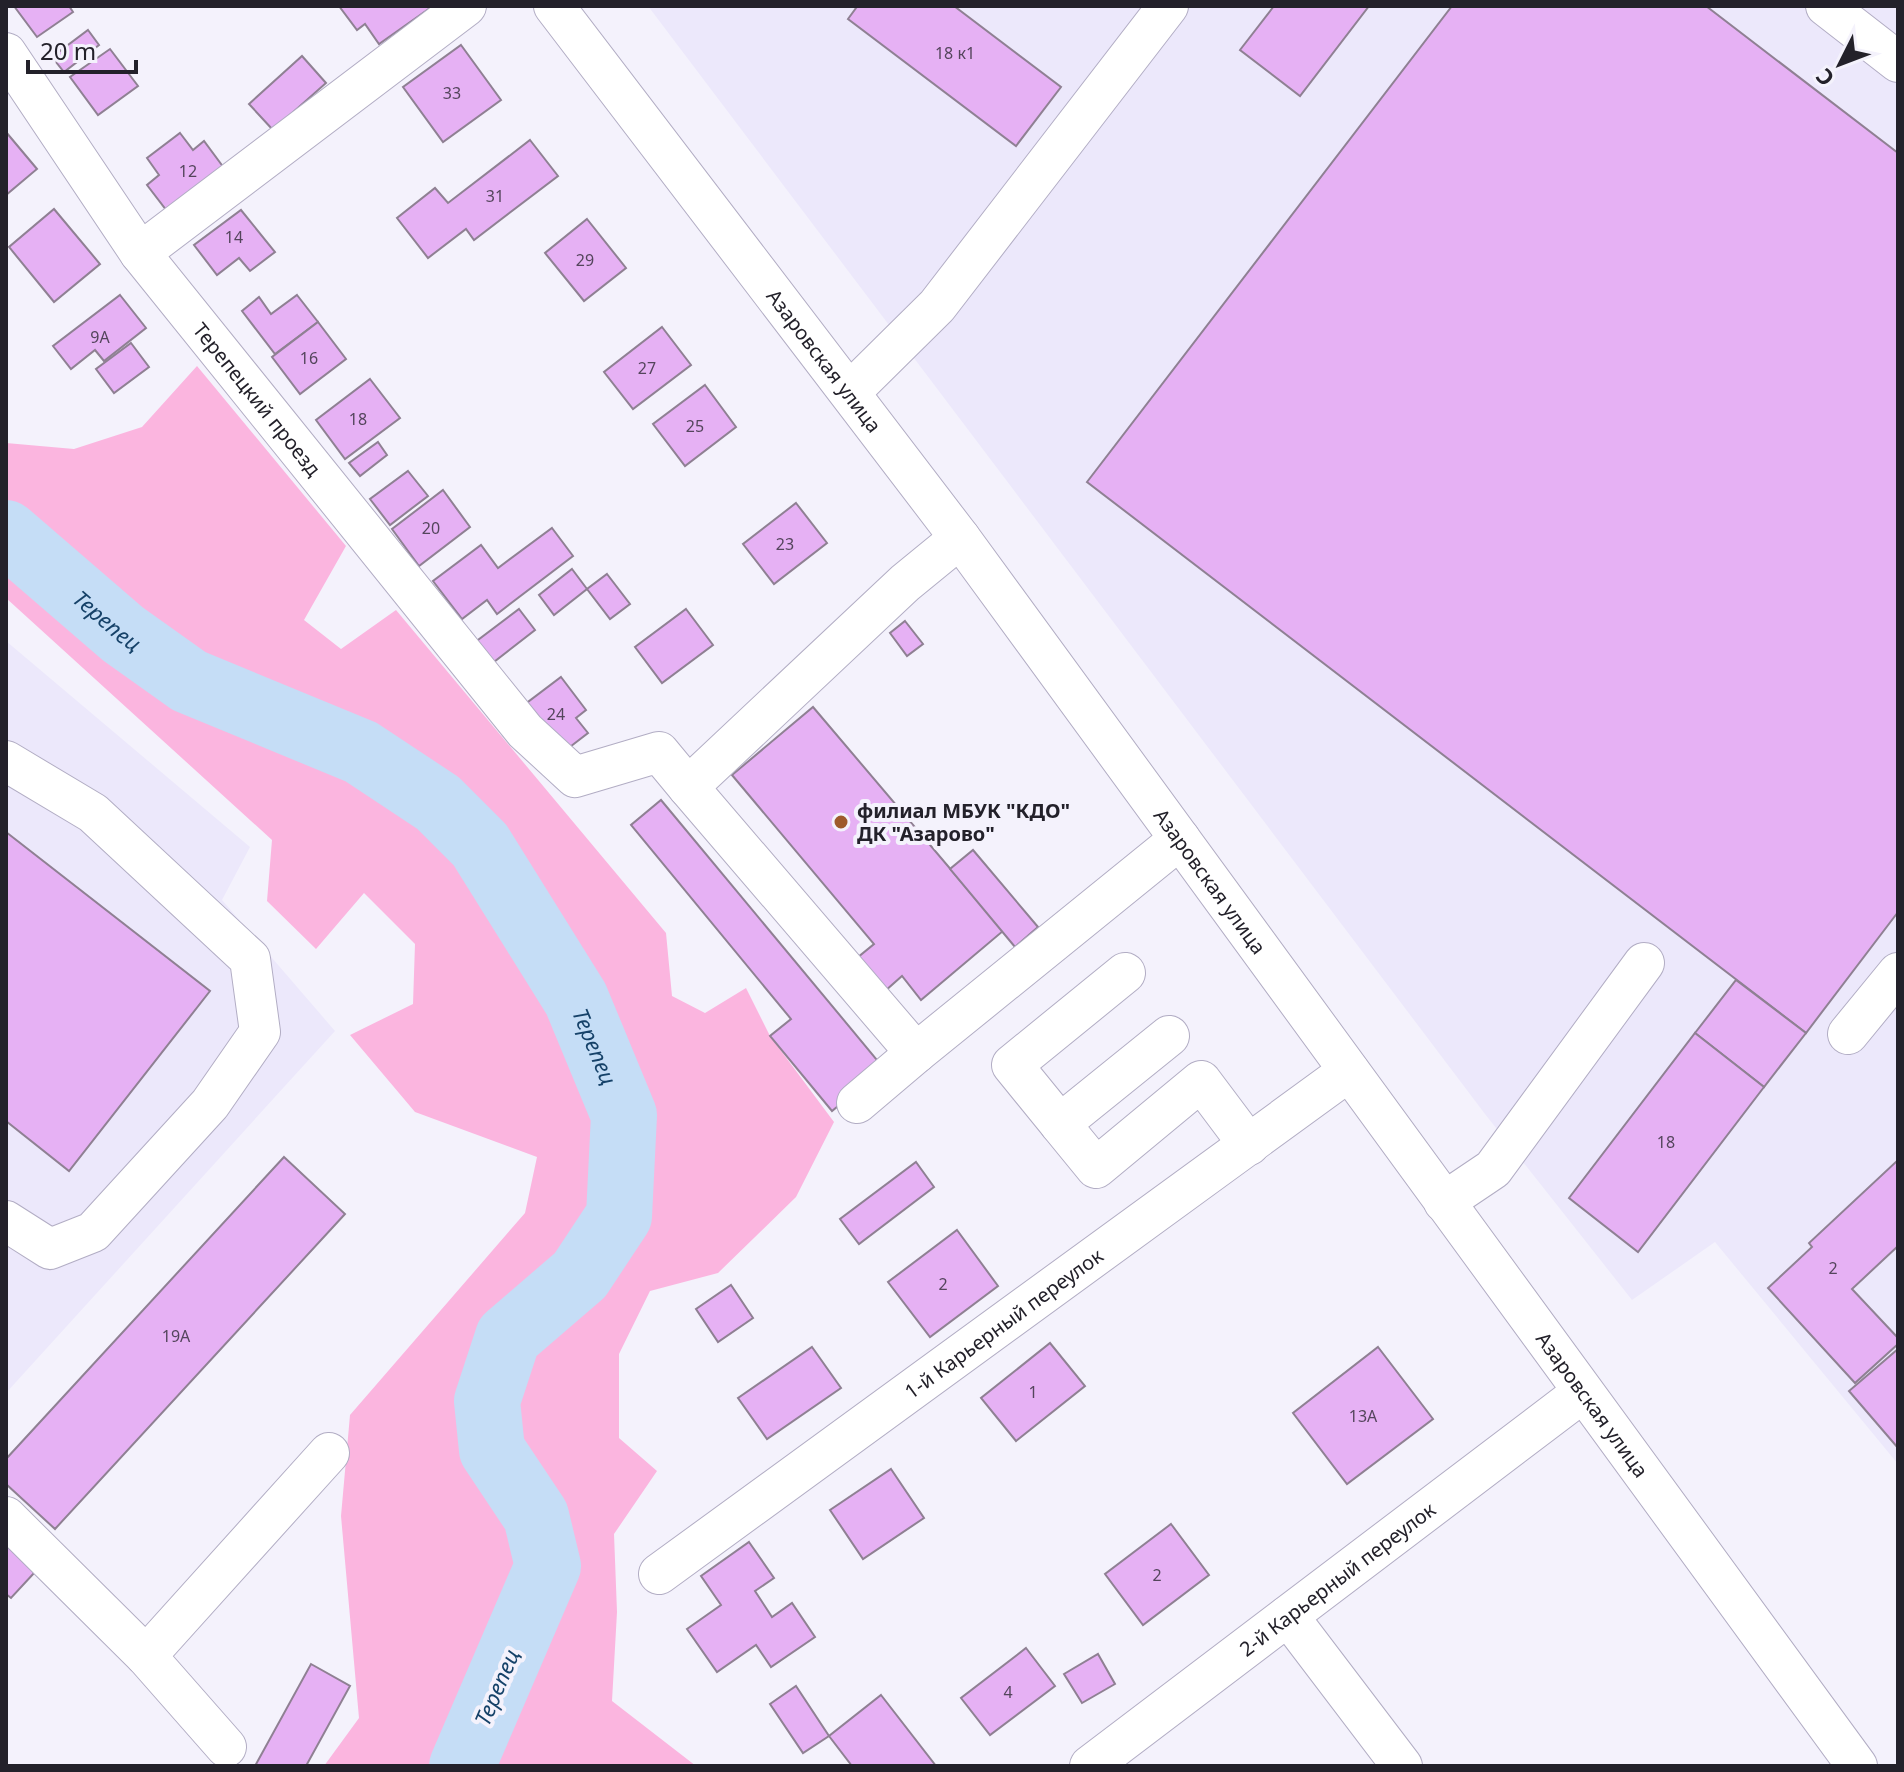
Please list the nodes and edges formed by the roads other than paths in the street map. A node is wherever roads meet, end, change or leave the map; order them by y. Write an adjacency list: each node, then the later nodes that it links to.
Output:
1 (466, 6): 7 (street)
2 (554, 6): 8 (street, Азаровская улица)
3 (1168, 6): 8 (street)
4 (1826, 6): 6 (street)
5 (6, 53): 7 (street, Терепецкий проезд)
6 (1898, 62)
7 (140, 253): 11 (street, Терепецкий проезд)
8 (850, 392): 9 (street, Азаровская улица)
9 (960, 538): 11 (street); 12 (street, Азаровская улица)
10 (6, 761): 24 (street)
11 (688, 787): 18 (street)
12 (1180, 839): 18 (street); 19 (street, Азаровская улица)
13 (1644, 963): 23 (street)
14 (1125, 973): 21 (street)
15 (1898, 973): 16 (street)
16 (1848, 1034)
17 (1169, 1036): 21 (street)
18 (916, 1053): 20 (street)
19 (1349, 1071): 22 (street, 1-й Карьерный переулок); 23 (street, Азаровская улица)
20 (857, 1103)
21 (1060, 1124): 22 (street)
22 (1249, 1145): 28 (street, 1-й Карьерный переулок)
23 (1444, 1202): 25 (street, Азаровская улица)
24 (6, 1221)
25 (1583, 1392): 29 (street, 2-й Карьерный переулок); 34 (street, Азаровская улица)
26 (329, 1453): 30 (street)
27 (6, 1517): 30 (street)
28 (659, 1574)
29 (1288, 1616): 32 (street, 2-й Карьерный переулок); 33 (street)
30 (146, 1656): 31 (street)
31 (226, 1747)
32 (1090, 1766)
33 (1402, 1766)
34 (1857, 1766)

